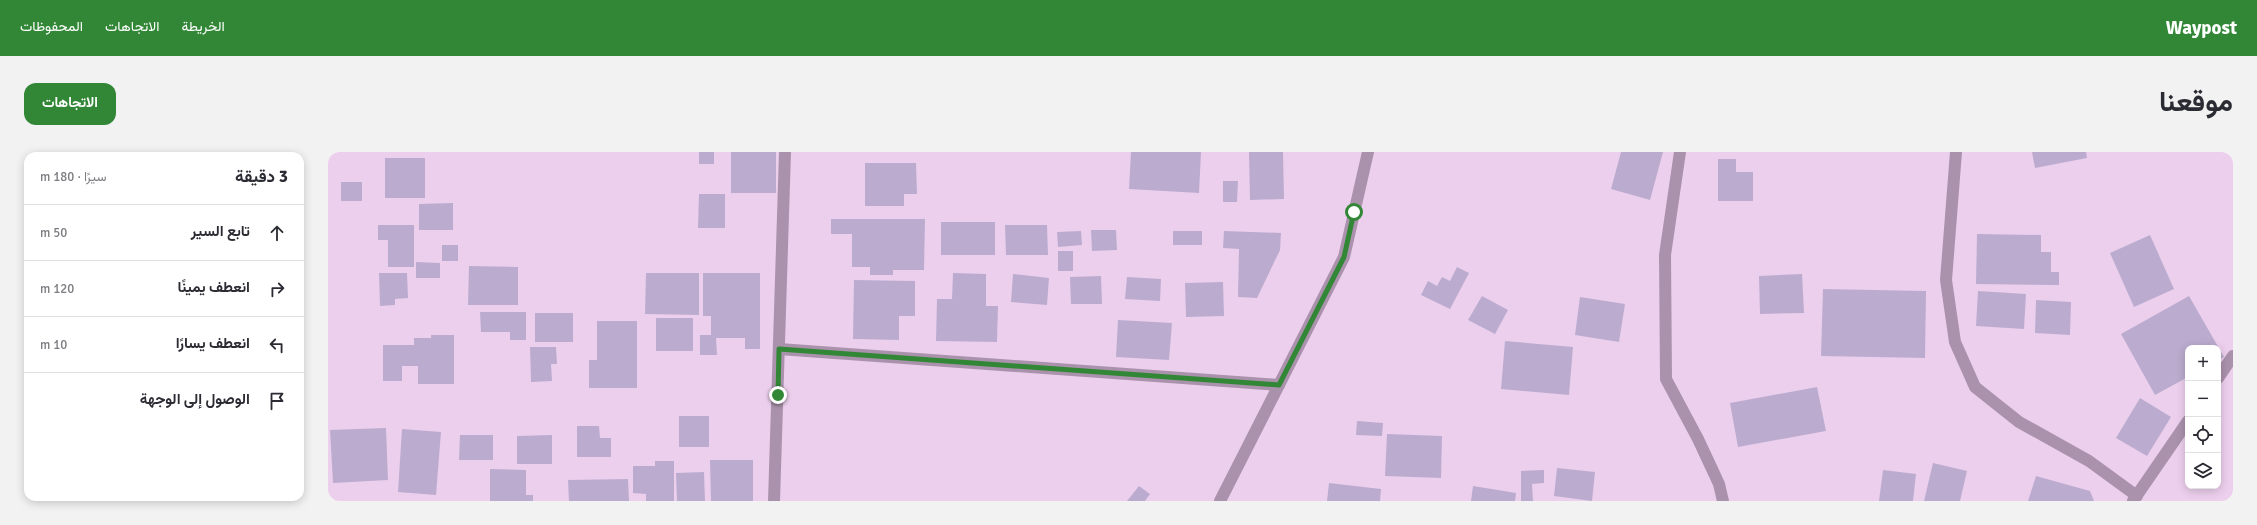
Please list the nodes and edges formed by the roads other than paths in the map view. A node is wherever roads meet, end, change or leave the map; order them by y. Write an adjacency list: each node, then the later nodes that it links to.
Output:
1 (785, 152): 5 (street)
2 (1368, 152): 8 (street)
3 (1680, 152): 13 (street)
4 (1956, 152): 10 (street)
5 (779, 349): 8 (street); 11 (street)
6 (2233, 356): 7 (street)
7 (2221, 374)
8 (1279, 385): 12 (street)
9 (2185, 426): 10 (street)
10 (2135, 498)
11 (774, 501)
12 (1220, 501)
13 (1723, 501)

